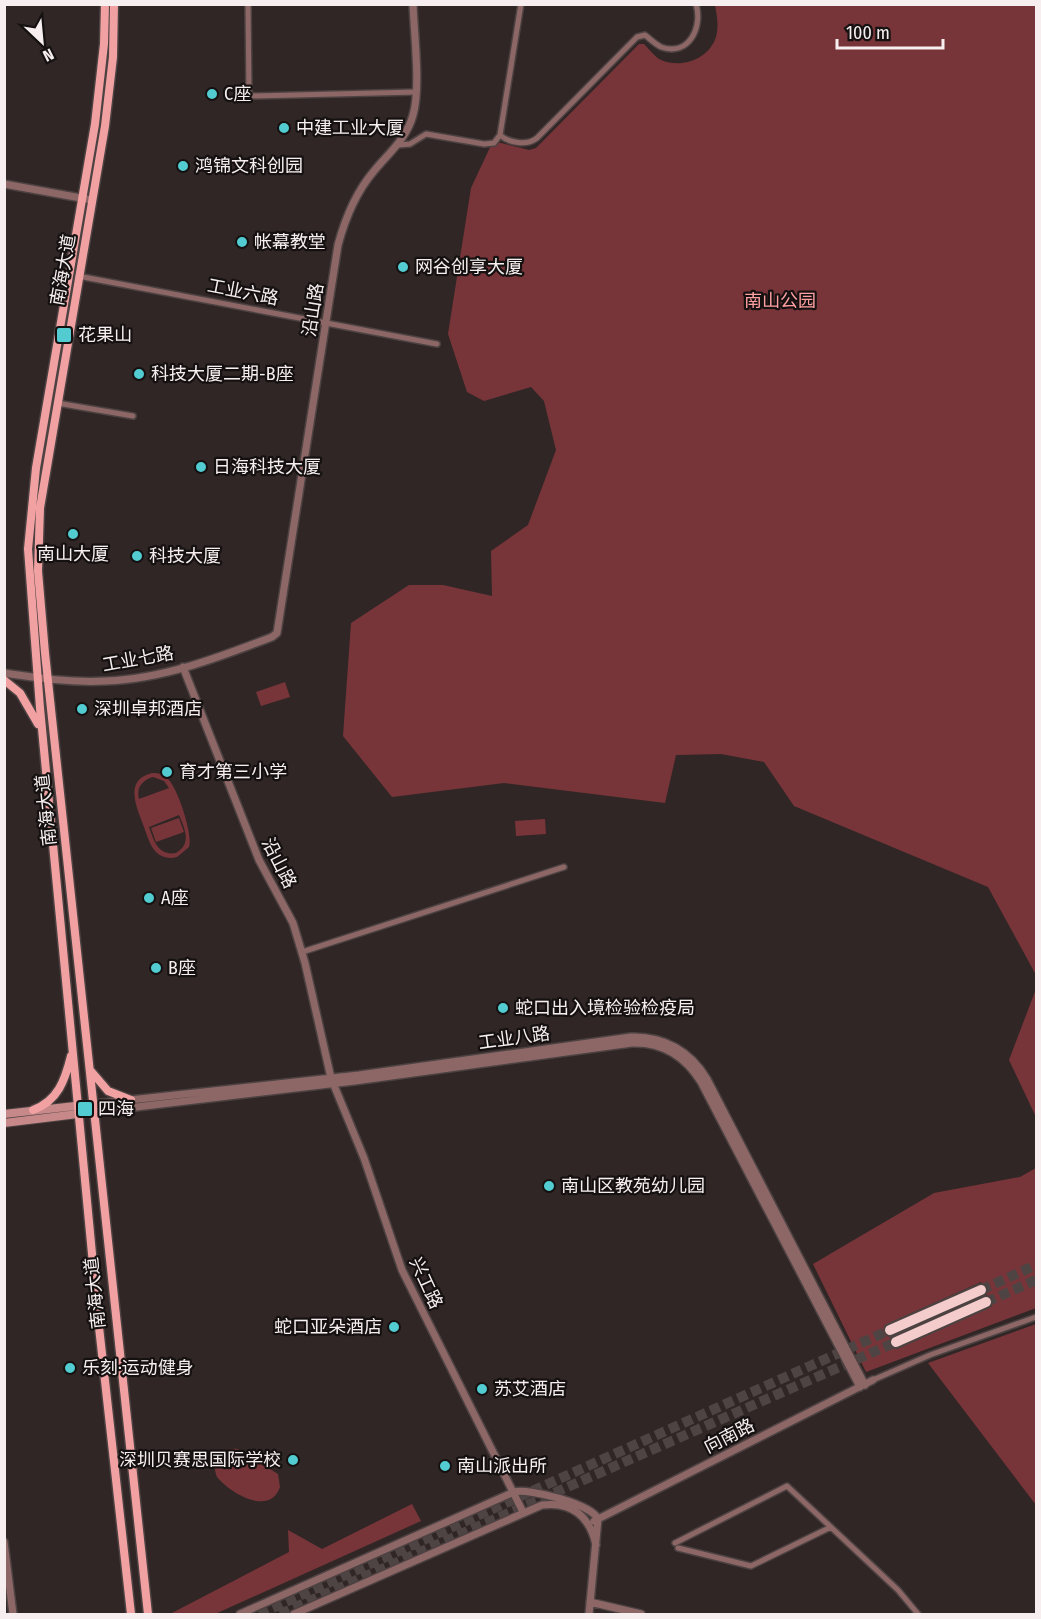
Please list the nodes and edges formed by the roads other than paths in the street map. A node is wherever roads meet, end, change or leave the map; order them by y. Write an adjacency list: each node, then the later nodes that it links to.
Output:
1 (105, 4): 11 (main road, 南海大道)
2 (114, 4): 12 (main road, 南海大道)
3 (248, 4): 7 (street)
4 (413, 4): 7 (street, 沿山路)
5 (521, 4): 8 (street)
6 (696, 4): 8 (street)
7 (416, 92): 9 (street, 沿山路)
8 (500, 135): 9 (street)
9 (398, 145): 14 (street, 沿山路)
10 (4, 184): 11 (street)
11 (82, 198): 12 (street); 21 (main road, 南海大道)
12 (92, 200): 13 (main road, 南海大道)
13 (78, 276): 14 (street, 工业六路); 16 (main road, 南海大道)
14 (326, 323): 15 (street, 工业六路); 18 (street, 沿山路)
15 (437, 344)
16 (57, 403): 17 (street); 22 (main road, 南海大道)
17 (133, 416)
18 (272, 637): 19 (street, 工业七路)
19 (183, 667): 22 (street, 工业七路); 26 (street, 沿山路)
20 (4, 673): 21 (street, 工业七路)
21 (38, 677): 22 (street, 工业七路); 24 (main road, 南海大道)
22 (49, 679): 28 (main road, 南海大道)
23 (4, 680): 24 (main road)
24 (42, 736): 27 (main road, 南海大道)
25 (564, 867): 26 (street)
26 (302, 952): 29 (street, 沿山路)
27 (73, 1047): 32 (main road); 33 (main road, 南海大道)
28 (89, 1067): 30 (main road); 31 (main road, 南海大道)
29 (332, 1081): 30 (street, 工业八路); 31 (street, 工业八路); 42 (street, 工业八路); 43 (street, 兴工路)
30 (131, 1100): 31 (street, 工业八路)
31 (93, 1108): 33 (main road, 工业八路); 53 (main road, 南海大道)
32 (33, 1110): 33 (main road, 工业八路); 34 (main road, 工业八路)
33 (79, 1110): 35 (main road, 工业八路); 51 (main road, 南海大道)
34 (4, 1114)
35 (4, 1123)
36 (981, 1290): 39 (highway)
37 (986, 1302): 40 (highway)
38 (1036, 1317): 41 (street)
39 (890, 1330)
40 (896, 1342)
41 (873, 1380): 42 (street, 向南路)
42 (862, 1386): 45 (street, 向南路)
43 (514, 1492): 44 (street, 兴工路); 45 (street); 54 (street)
44 (523, 1512): 46 (street); 55 (street)
45 (598, 1519): 46 (street, 向南路); 49 (street)
46 (590, 1524): 49 (street)
47 (831, 1527): 47 (street); 58 (street)
48 (4, 1542): 52 (street)
49 (596, 1545): 50 (street)
50 (590, 1602): 56 (street); 57 (street)
51 (130, 1613)
52 (13, 1614)
53 (148, 1614)
54 (240, 1614)
55 (294, 1614)
56 (589, 1614)
57 (641, 1614)
58 (918, 1614)

